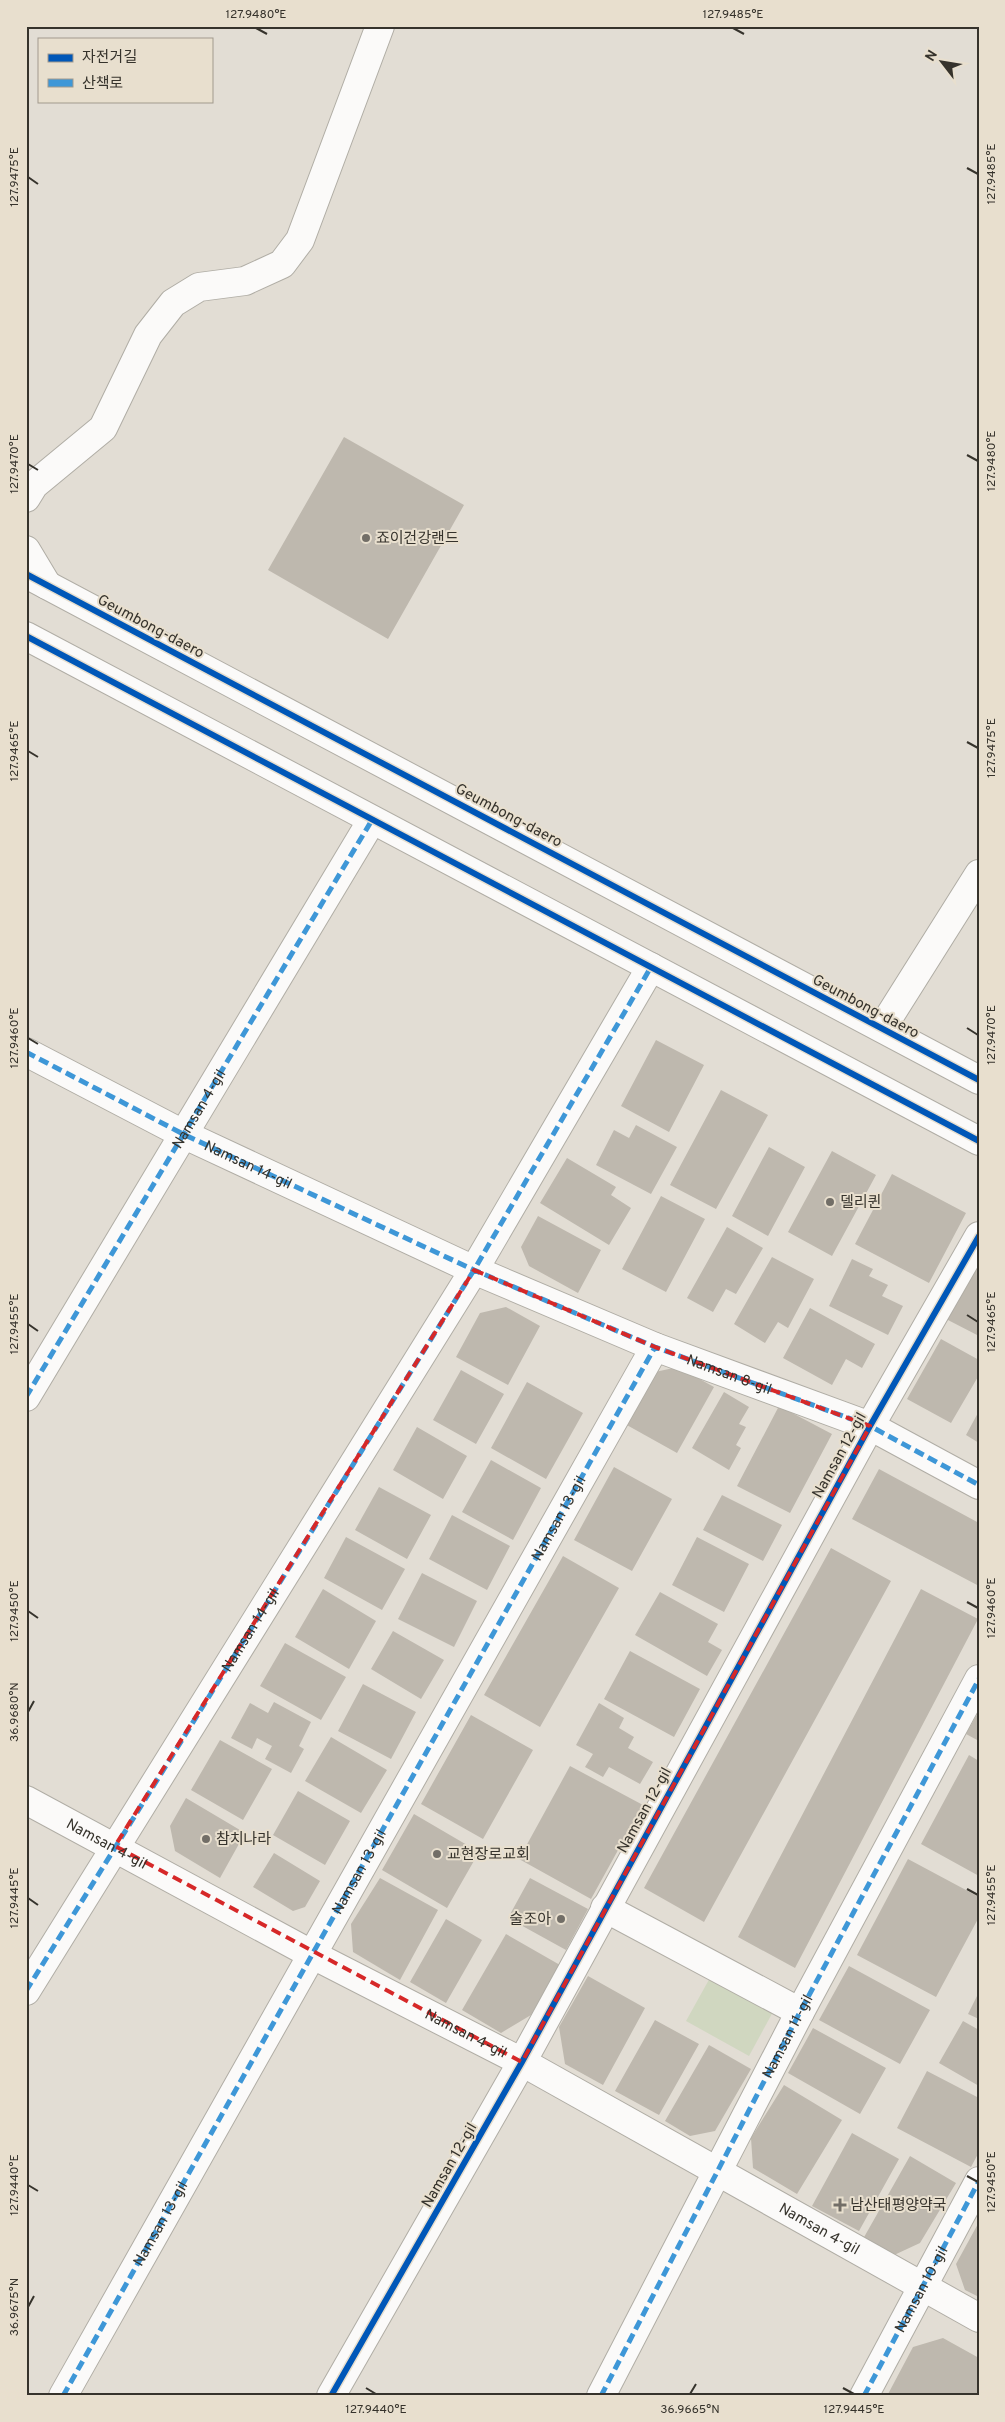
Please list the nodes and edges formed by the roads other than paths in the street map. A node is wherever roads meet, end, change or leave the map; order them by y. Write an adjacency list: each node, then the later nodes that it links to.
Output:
1 (380, 26): 2 (street)
2 (26, 498)
3 (26, 550): 4 (street)
4 (37, 579): 9 (street, Geumbong-daero)
5 (33, 645): 6 (street)
6 (372, 820): 8 (street); 12 (street, Namsan 4-gil)
7 (979, 874): 9 (street)
8 (651, 967): 13 (street); 15 (street, Namsan 14-gil)
9 (882, 1028): 11 (street, Geumbong-daero)
10 (26, 1052): 12 (street, Namsan 14-gil)
11 (979, 1080)
12 (185, 1135): 15 (street, Namsan 14-gil); 17 (street, Namsan 4-gil)
13 (979, 1141)
14 (979, 1236): 18 (street, Namsan 12-gil)
15 (474, 1270): 16 (street, Namsan 8-gil); 22 (street, Namsan 14-gil)
16 (655, 1347): 18 (street, Namsan 8-gil); 24 (street, Namsan 13-gil)
17 (26, 1397)
18 (870, 1426): 19 (street, Namsan 8-gil); 23 (street, Namsan 12-gil)
19 (979, 1485)
20 (979, 1679): 26 (street, Namsan 11-gil)
21 (26, 1800): 22 (street, Namsan 4-gil)
22 (115, 1846): 24 (street, Namsan 4-gil); 25 (street, Namsan 14-gil)
23 (605, 1908): 26 (street); 27 (street, Namsan 12-gil)
24 (313, 1954): 27 (street, Namsan 4-gil); 32 (street, Namsan 13-gil)
25 (26, 1991)
26 (800, 2012): 28 (street, Namsan 11-gil)
27 (522, 2062): 28 (street, Namsan 4-gil); 33 (street, Namsan 12-gil)
28 (716, 2172): 30 (street, Namsan 4-gil); 34 (street, Namsan 11-gil)
29 (979, 2181): 30 (street, Namsan 10-gil)
30 (924, 2285): 31 (street, Namsan 4-gil); 35 (street, Namsan 10-gil)
31 (979, 2318)
32 (63, 2396)
33 (331, 2396)
34 (601, 2396)
35 (864, 2396)

